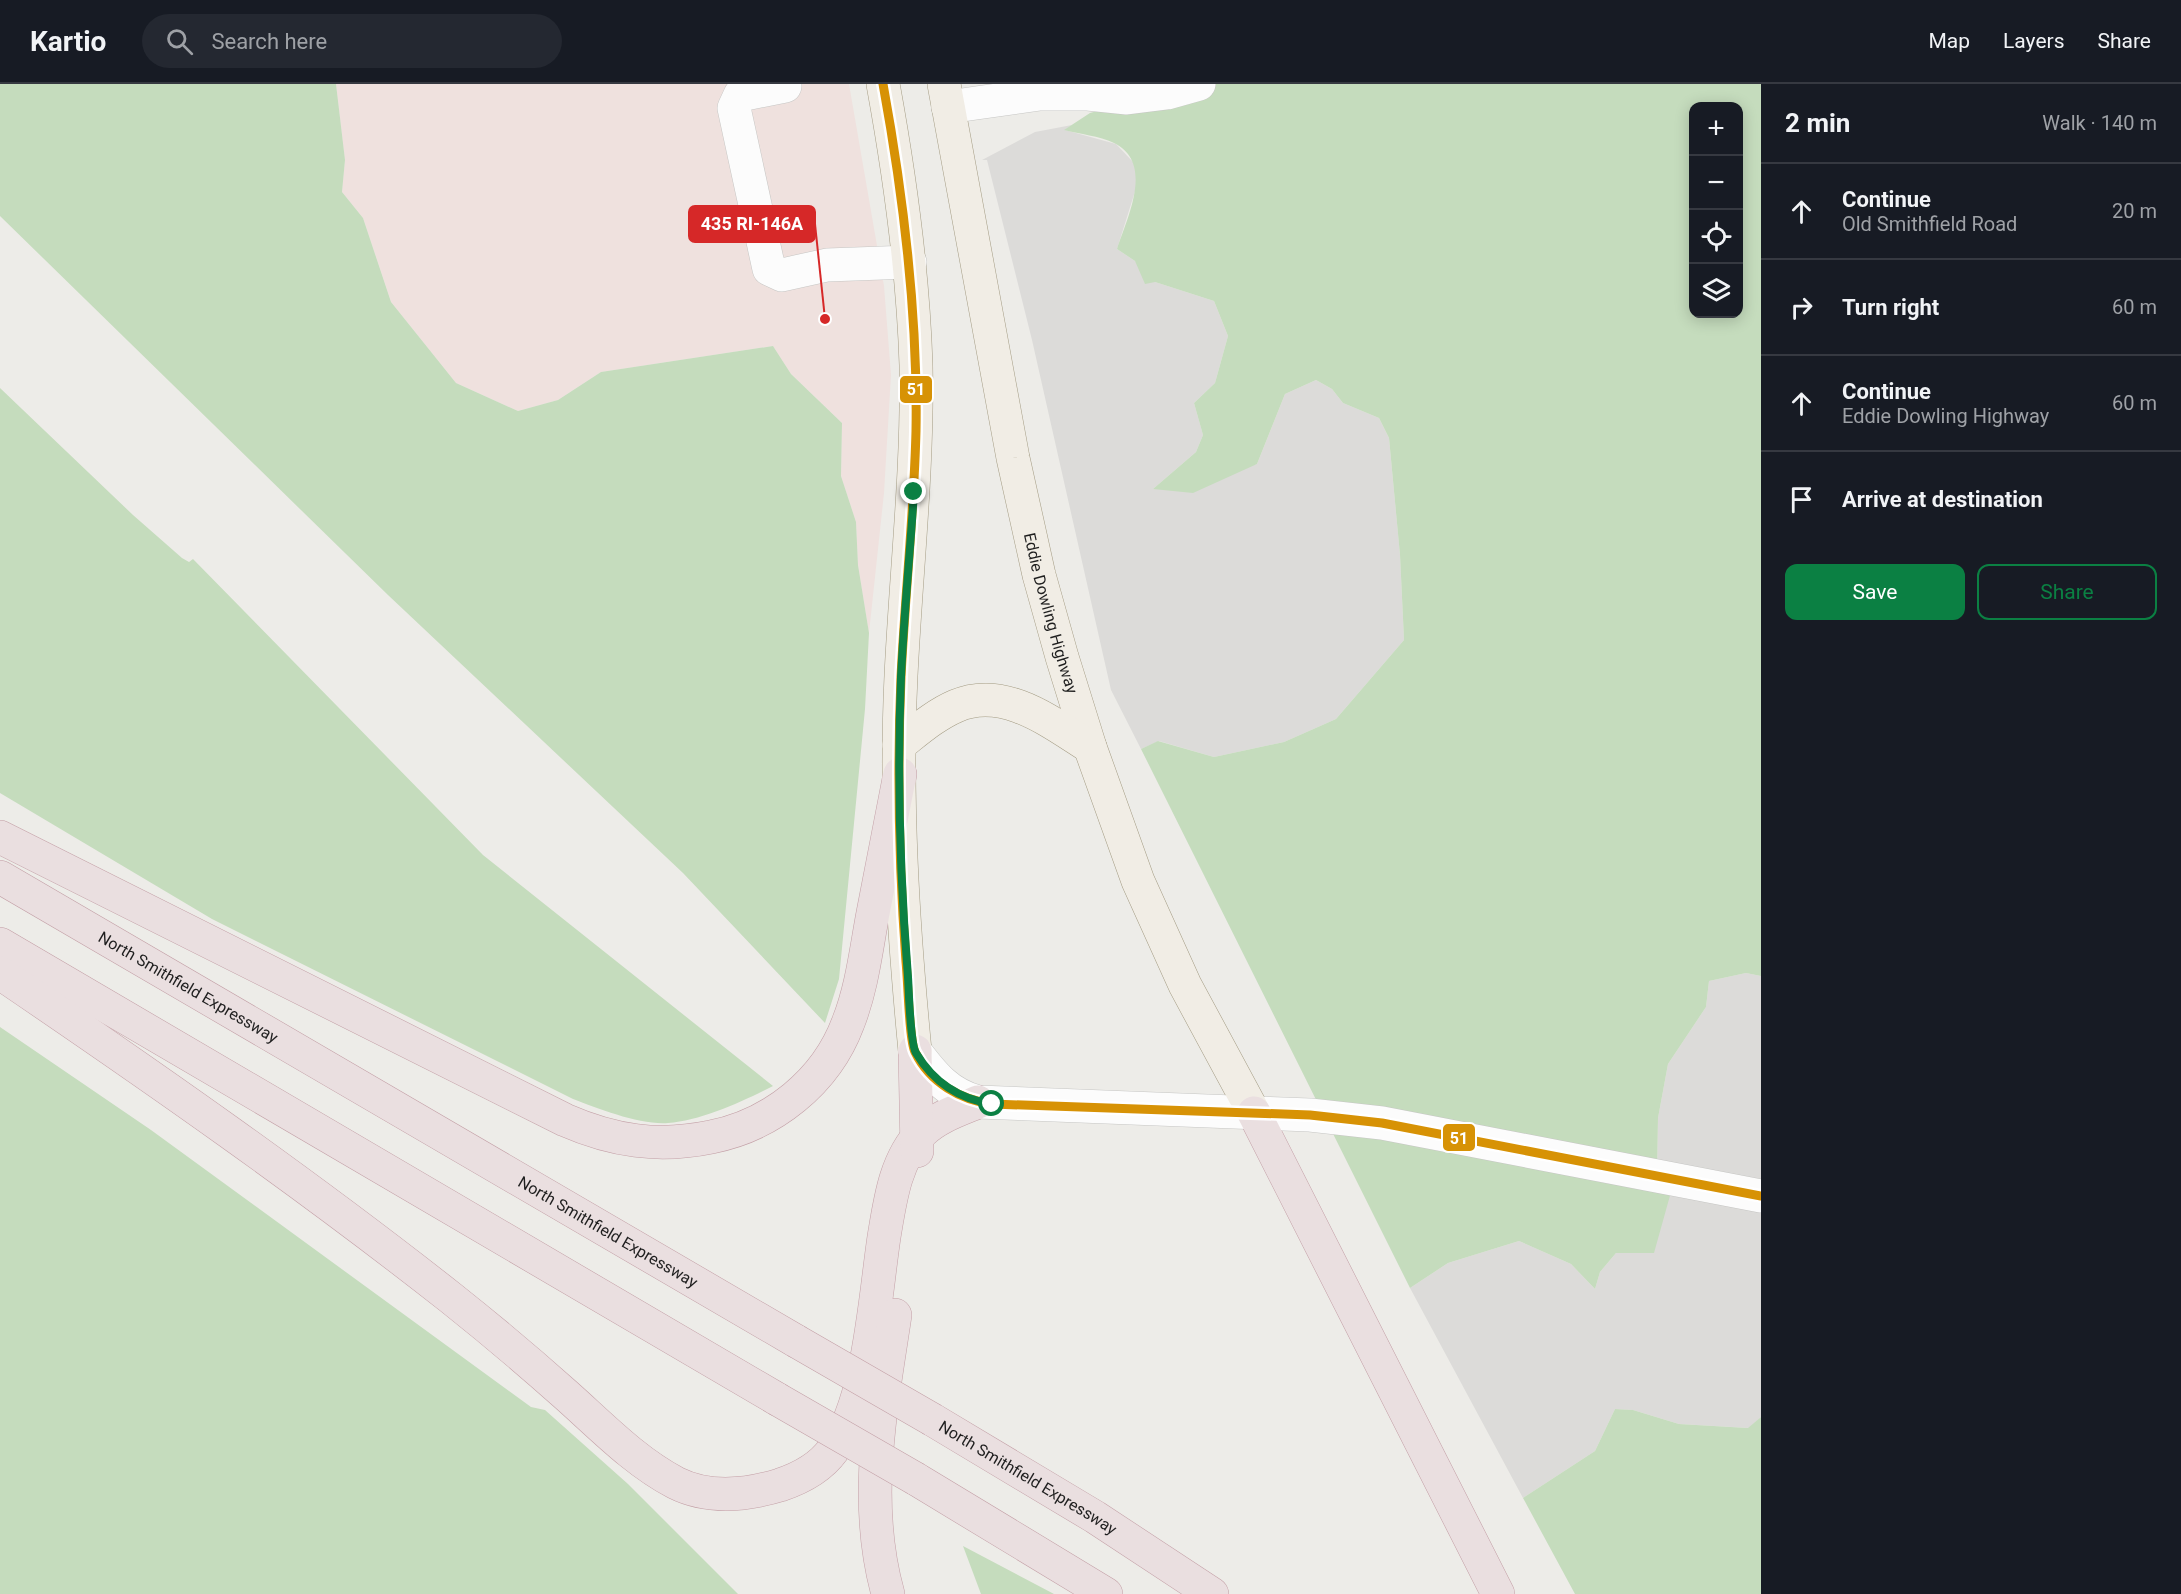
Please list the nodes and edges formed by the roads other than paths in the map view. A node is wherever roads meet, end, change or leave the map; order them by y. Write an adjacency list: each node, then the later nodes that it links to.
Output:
1 (884, 84): 6 (main road)
2 (1199, 84): 4 (street)
3 (785, 86): 6 (street)
4 (1072, 89): 5 (street)
5 (946, 95): 7 (main road, Eddie Dowling Highway)
6 (910, 262): 8 (main road)
7 (1090, 747): 8 (main road); 15 (main road, Eddie Dowling Highway)
8 (899, 760): 9 (highway); 13 (main road)
9 (0, 837)
10 (0, 877): 20 (highway, North Smithfield Expressway, bridge)
11 (0, 944): 19 (highway, bridge)
12 (0, 973): 16 (highway)
13 (915, 1051): 14 (street); 16 (highway)
14 (978, 1102): 15 (street); 16 (highway)
15 (1254, 1113): 17 (street); 21 (highway)
16 (918, 1137): 18 (highway)
17 (1761, 1196)
18 (888, 1594)
19 (1106, 1594)
20 (1212, 1594)
21 (1498, 1594)

